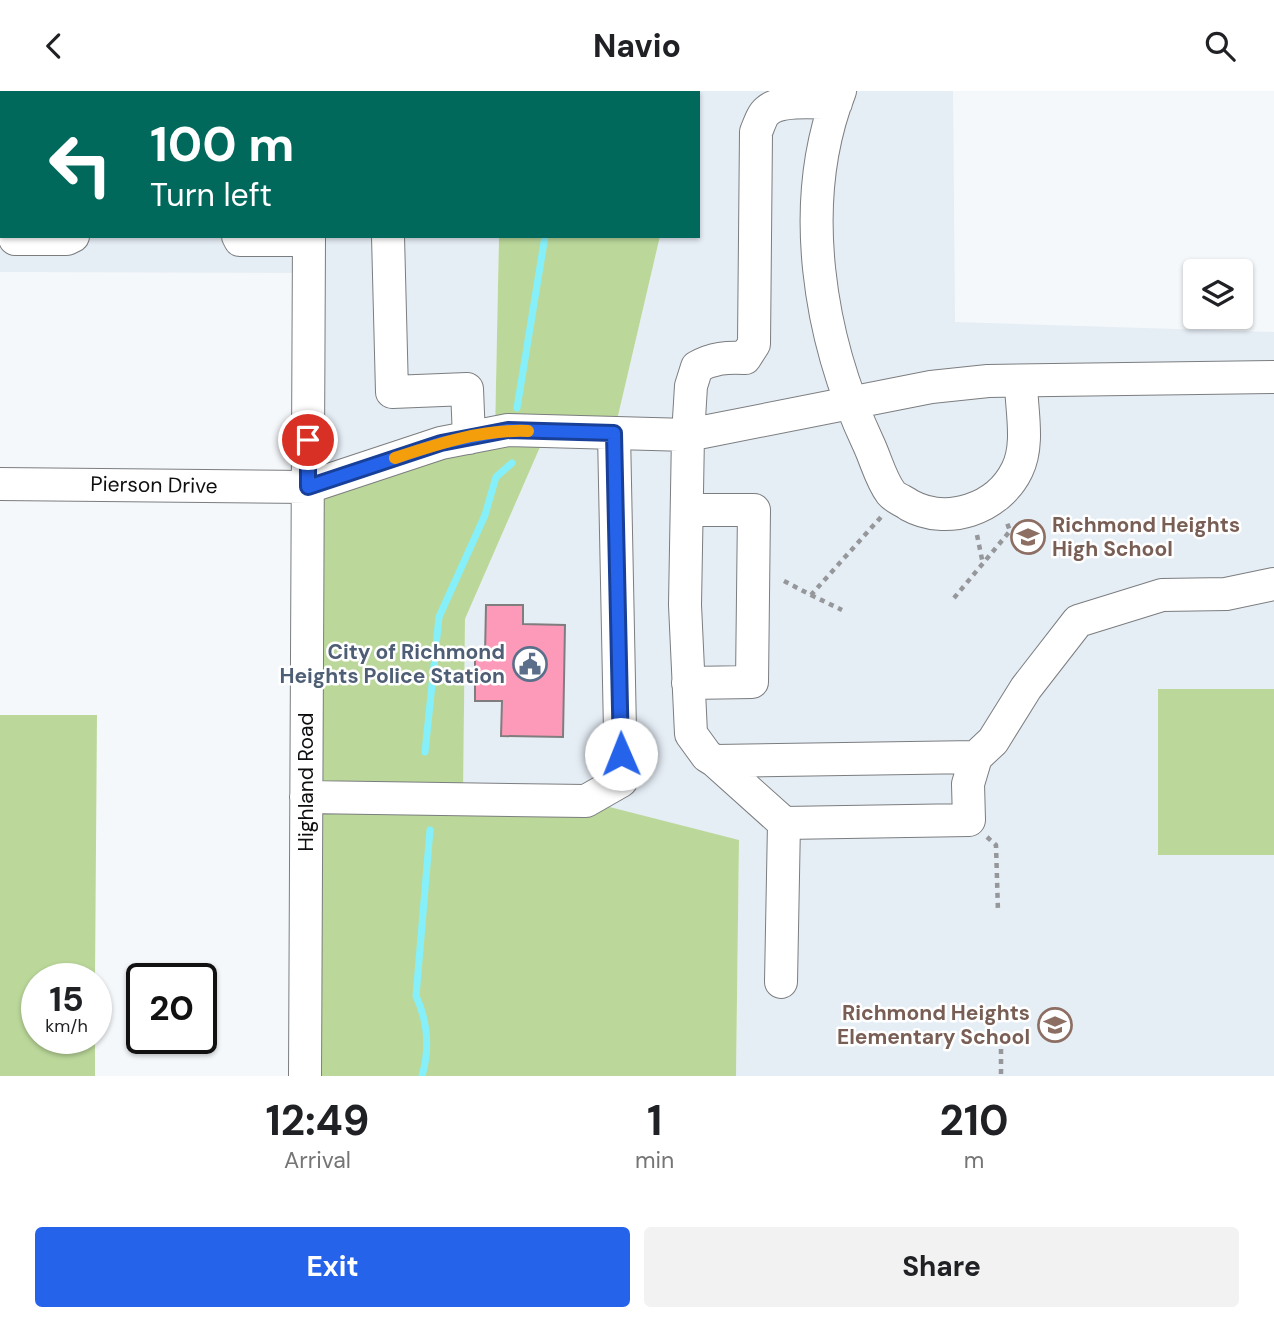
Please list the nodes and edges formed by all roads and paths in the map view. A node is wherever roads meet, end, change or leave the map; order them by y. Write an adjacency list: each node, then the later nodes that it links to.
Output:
1 (838, 97): 9 (street); 11 (street)
2 (69, 238): 6 (street)
3 (239, 238): 4 (street)
4 (309, 238): 14 (street, Highland Road)
5 (388, 238): 12 (street)
6 (15, 239)
7 (1274, 377): 8 (street, Pierson Drive)
8 (1021, 381): 9 (street, Pierson Drive); 9 (street)
9 (849, 404): 11 (street, Pierson Drive)
10 (614, 433): 11 (street, Pierson Drive); 12 (street, Pierson Drive); 28 (street)
11 (688, 435): 15 (street)
12 (469, 438): 14 (street, Pierson Drive)
13 (0, 484): 14 (street, Pierson Drive)
14 (308, 487): 28 (street, Highland Road)
15 (687, 510): 25 (street); 25 (street)
16 (1004, 516): 19 (path)
17 (882, 517): 22 (path)
18 (976, 531): 19 (path)
19 (983, 564): 23 (path)
20 (784, 581): 22 (path)
21 (1274, 584): 26 (street)
22 (811, 595): 24 (path)
23 (954, 598)
24 (842, 610)
25 (688, 683): 27 (street)
26 (976, 757): 27 (street); 29 (street)
27 (715, 761): 29 (street)
28 (306, 796): 34 (street, Highland Road)
29 (784, 823): 32 (street)
30 (984, 834): 31 (path)
31 (998, 912)
32 (782, 982)
33 (1001, 1049): 35 (path)
34 (305, 1076)
35 (1001, 1076)

